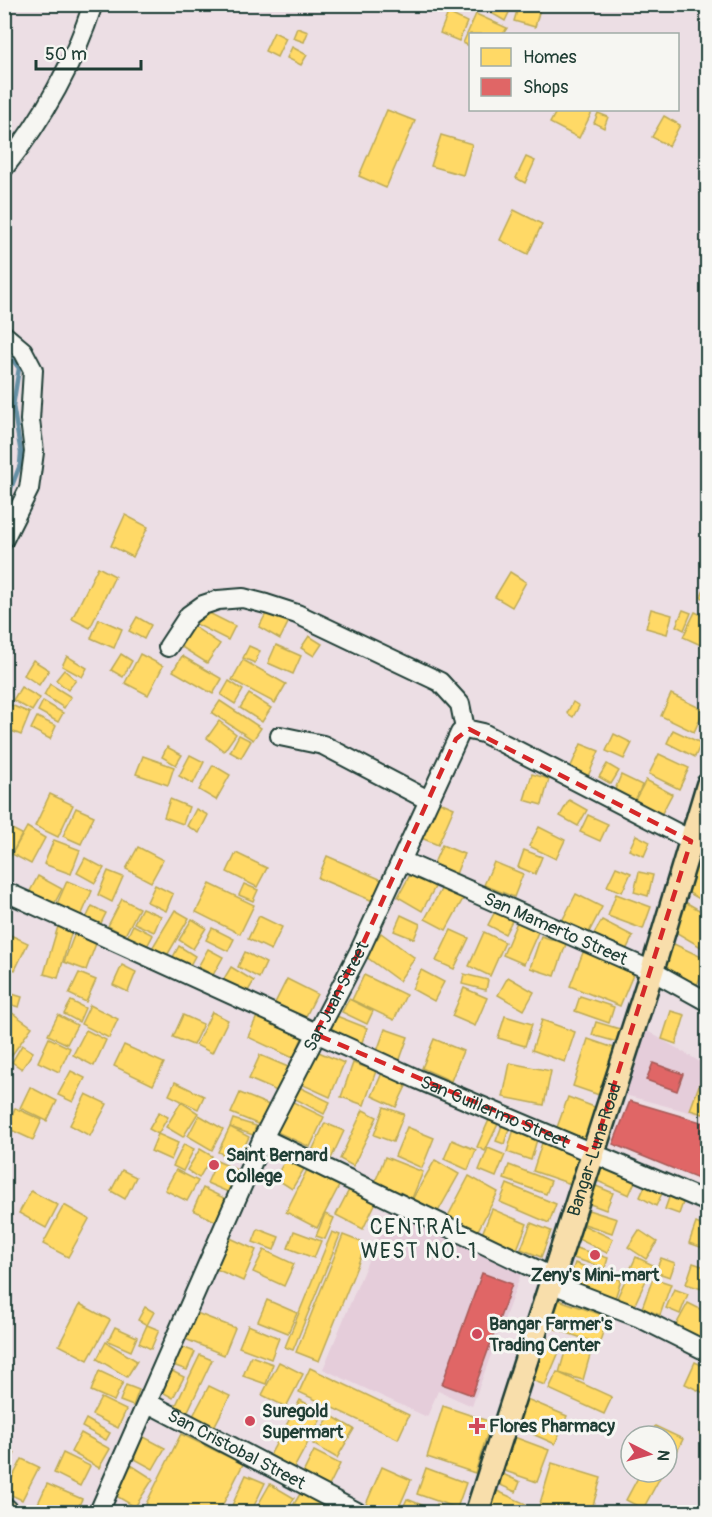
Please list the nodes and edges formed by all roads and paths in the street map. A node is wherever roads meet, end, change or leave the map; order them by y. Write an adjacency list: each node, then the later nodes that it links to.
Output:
1 (93, 4): 2 (street)
2 (4, 168)
3 (4, 335): 4 (street)
4 (4, 539)
5 (168, 647): 6 (street)
6 (465, 729): 9 (street, San Juan Street); 10 (street)
7 (280, 736): 9 (street)
8 (708, 784): 10 (main road, Bangar-Luna Road)
9 (428, 800): 11 (street, San Juan Street)
10 (699, 845): 13 (main road, Bangar-Luna Road)
11 (402, 861): 13 (street, San Mamerto Street); 15 (street, San Juan Street)
12 (4, 891): 15 (street, San Guillermo Street)
13 (652, 971): 14 (street, San Mamerto Street); 17 (main road, Bangar-Luna Road)
14 (708, 1002)
15 (315, 1034): 16 (street, San Juan Street); 17 (street, San Guillermo Street)
16 (263, 1138): 19 (street); 21 (street, San Juan Street)
17 (593, 1152): 18 (street, San Guillermo Street); 19 (main road, Bangar-Luna Road)
18 (708, 1202)
19 (551, 1280): 20 (street); 24 (main road, Bangar-Luna Road)
20 (708, 1352)
21 (148, 1403): 22 (street, San Juan Street); 23 (street, San Cristobal Street)
22 (99, 1512)
23 (357, 1512)
24 (477, 1512)

